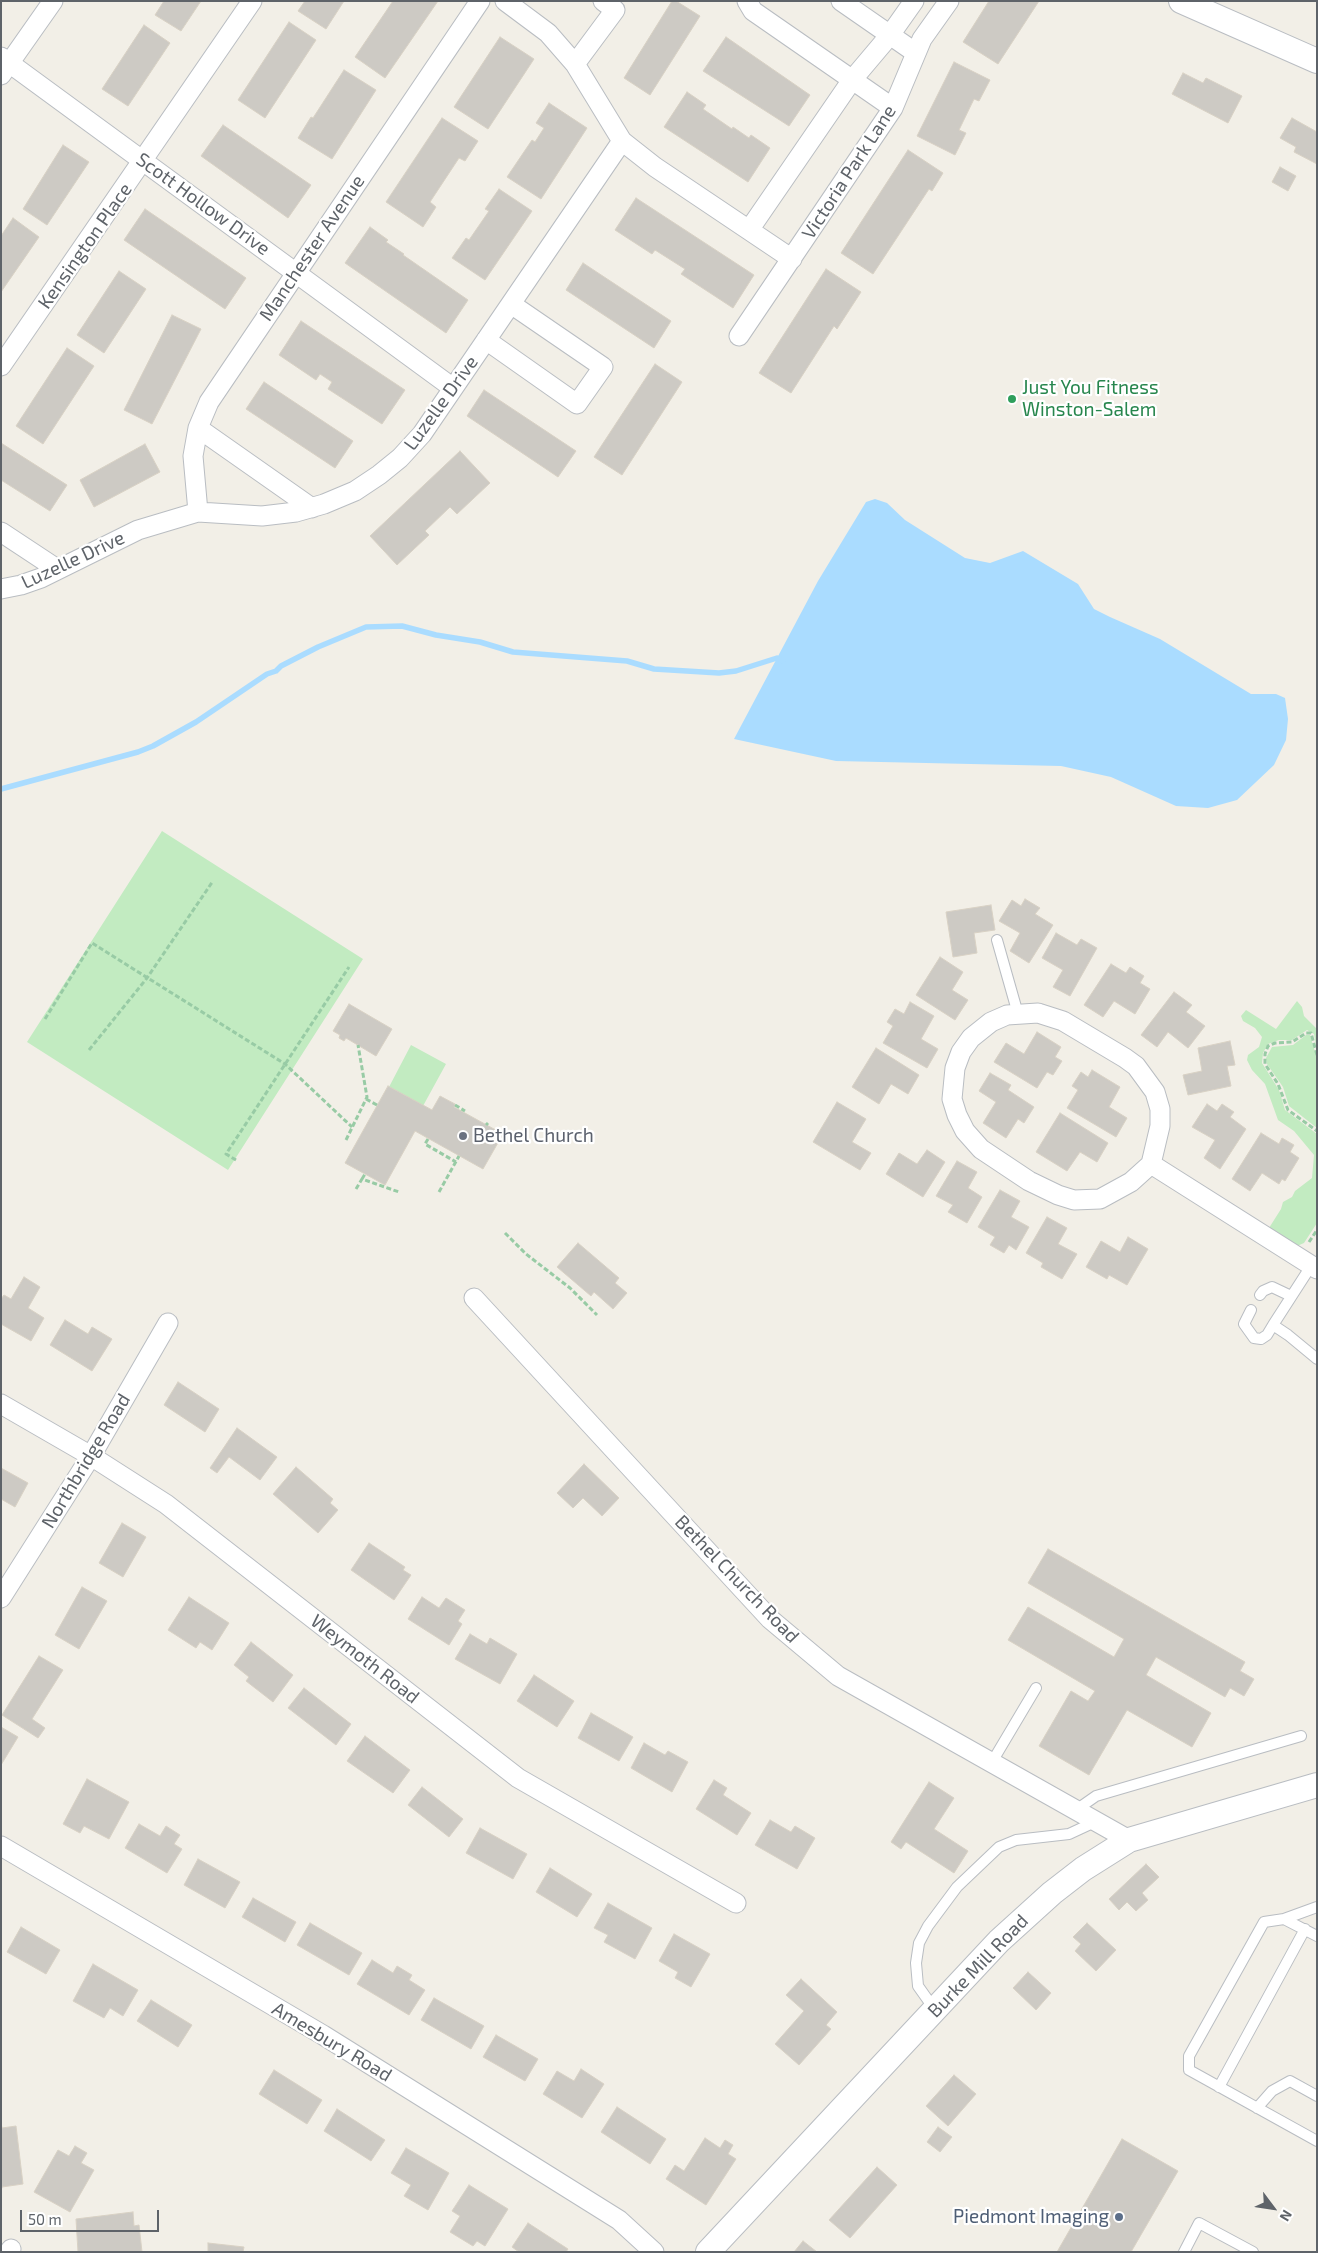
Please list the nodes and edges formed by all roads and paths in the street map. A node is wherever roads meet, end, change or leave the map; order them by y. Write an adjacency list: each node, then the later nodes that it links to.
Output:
1 (53, 1): 15 (street)
2 (252, 1): 19 (street, Kensington Place)
3 (480, 1): 22 (street, Manchester Avenue)
4 (504, 1): 14 (street)
5 (603, 1): 14 (street)
6 (747, 1): 16 (street)
7 (841, 1): 11 (street)
8 (914, 1): 11 (street)
9 (949, 1): 12 (street, Victoria Park Lane)
10 (1181, 1): 13 (street)
11 (890, 35): 12 (street); 16 (street)
12 (916, 53): 17 (street, Victoria Park Lane)
13 (1317, 61)
14 (575, 64): 18 (street)
15 (4, 65): 19 (street, Scott Hollow Drive)
16 (852, 80): 17 (street); 20 (street)
17 (893, 108): 21 (street, Victoria Park Lane)
18 (622, 141): 20 (street); 23 (street, Luzelle Drive)
19 (144, 161): 22 (street, Scott Hollow Drive); 26 (street, Kensington Place)
20 (749, 230): 21 (street)
21 (792, 259): 24 (street, Victoria Park Lane)
22 (295, 272): 27 (street, Scott Hollow Drive); 28 (street, Manchester Avenue)
23 (511, 304): 25 (street, Luzelle Drive); 25 (street)
24 (739, 336)
25 (486, 340): 27 (street, Luzelle Drive)
26 (1, 366)
27 (454, 388): 29 (street, Luzelle Drive)
28 (198, 428): 29 (street); 30 (street, Manchester Avenue)
29 (312, 508): 30 (street, Luzelle Drive)
30 (198, 512): 32 (street, Luzelle Drive)
31 (1, 532): 32 (street)
32 (57, 569): 33 (street, Luzelle Drive)
33 (1, 589)
34 (213, 881): 37 (path)
35 (997, 940): 38 (lane)
36 (349, 967): 43 (path)
37 (147, 978): 39 (path); 41 (path); 43 (path)
38 (1018, 1014): 55 (street); 55 (street)
39 (45, 1019)
40 (358, 1045): 44 (path)
41 (89, 1050)
42 (1317, 1055): 49 (path)
43 (284, 1064): 48 (path); 53 (path)
44 (366, 1099): 45 (path); 48 (path)
45 (377, 1105)
46 (455, 1105): 47 (path)
47 (465, 1111)
48 (352, 1127): 51 (path)
49 (1317, 1130)
50 (428, 1139): 54 (path)
51 (346, 1140)
52 (459, 1156): 54 (path)
53 (236, 1160)
54 (456, 1162): 60 (path)
55 (1151, 1164): 62 (street)
56 (366, 1174): 57 (path)
57 (362, 1179): 58 (path); 59 (path)
58 (356, 1189)
59 (399, 1192)
60 (439, 1192)
61 (505, 1233): 67 (path)
62 (1314, 1267): 64 (lane)
63 (1260, 1295): 64 (lane)
64 (1292, 1296): 69 (lane)
65 (474, 1298): 76 (street, Bethel Church Road)
66 (1252, 1310): 69 (lane)
67 (597, 1315)
68 (168, 1323): 72 (street, Northbridge Road)
69 (1273, 1325): 70 (lane)
70 (1317, 1359)
71 (1, 1404): 72 (street, Weymoth Road)
72 (90, 1456): 73 (street, Northbridge Road); 82 (street, Weymoth Road)
73 (1, 1598)
74 (1036, 1688): 76 (lane)
75 (1301, 1736): 78 (lane)
76 (992, 1762): 78 (street, Bethel Church Road)
77 (1317, 1785): 80 (street, Burke Mill Road)
78 (1076, 1810): 79 (street, Bethel Church Road)
79 (1096, 1821): 80 (street, Bethel Church Road); 87 (lane)
80 (1129, 1840): 87 (street, Burke Mill Road)
81 (1, 1846): 92 (street, Amesbury Road)
82 (736, 1903)
83 (1317, 1907): 84 (lane)
84 (1284, 1919): 85 (lane); 88 (lane)
85 (1305, 1929): 86 (lane); 88 (lane)
86 (1317, 1936)
87 (935, 2010): 93 (street, Burke Mill Road)
88 (1219, 2087): 90 (lane)
89 (1317, 2096): 90 (lane)
90 (1257, 2108): 91 (lane)
91 (1317, 2141)
92 (654, 2252)
93 (708, 2252)
94 (1184, 2252): 95 (lane)
95 (1253, 2252)

